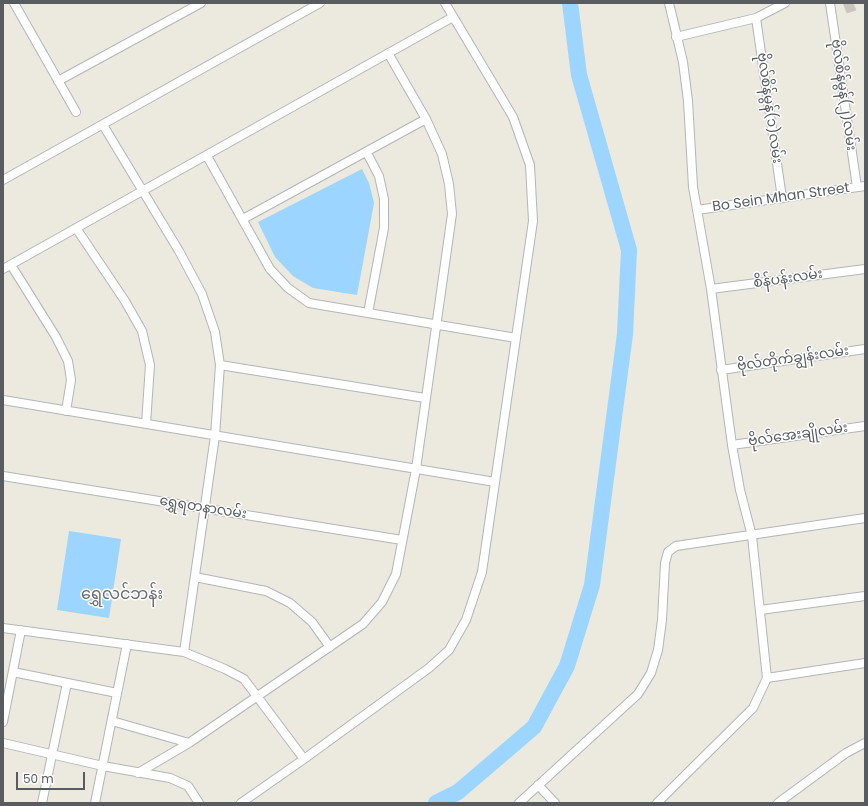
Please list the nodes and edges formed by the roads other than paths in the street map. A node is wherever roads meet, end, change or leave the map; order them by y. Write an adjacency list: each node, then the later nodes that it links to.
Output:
1 (14, 3): 12 (street)
2 (201, 3): 12 (street)
3 (320, 3): 15 (street)
4 (445, 3): 8 (street)
5 (669, 3): 10 (street)
6 (785, 3): 9 (street)
7 (830, 3): 19 (street, ဗိုလ်စိန်မွန်(၂)လမ်း)
8 (453, 17): 11 (street); 31 (street)
9 (756, 18): 10 (street); 21 (street, ဗိုလ်စိန်မွန်(၁)လမ်း)
10 (676, 36): 22 (street)
11 (388, 53): 14 (street); 17 (street)
12 (58, 81): 13 (street)
13 (76, 112)
14 (426, 119): 16 (street); 30 (street)
15 (103, 125): 18 (street); 20 (street)
16 (367, 153): 23 (street); 29 (street)
17 (207, 156): 20 (street); 23 (street)
18 (3, 180)
19 (861, 186): 21 (street, Bo Sein Mhan Street)
20 (142, 191): 24 (street); 33 (street)
21 (782, 198): 22 (street, Bo Sein Mhan Street)
22 (697, 210): 28 (street)
23 (243, 220): 29 (street)
24 (76, 228): 25 (street); 38 (street)
25 (11, 265): 26 (street); 37 (street)
26 (3, 269)
27 (865, 269): 28 (street, စိန်ပန်းလမ်း)
28 (711, 290): 34 (street)
29 (368, 313): 30 (street)
30 (435, 324): 31 (street); 35 (street)
31 (516, 338): 44 (street)
32 (865, 349): 34 (street, ဗိုလ်တိုက်ချွန်းလမ်း)
33 (220, 365): 35 (street); 40 (street)
34 (721, 370): 41 (street)
35 (425, 398): 42 (street)
36 (3, 400): 37 (street)
37 (66, 411): 38 (street)
38 (146, 424): 40 (street)
39 (865, 426): 41 (street, ဗိုလ်အေးချိုလမ်း)
40 (215, 436): 42 (street); 45 (street)
41 (732, 445): 47 (street)
42 (416, 469): 44 (street); 48 (street)
43 (3, 476): 45 (street, ရွှေရတနာလမ်း)
44 (495, 482): 69 (street)
45 (206, 508): 48 (street, ရွှေရတနာလမ်း); 49 (street)
46 (865, 518): 47 (street)
47 (752, 536): 51 (street); 72 (street)
48 (402, 540): 55 (street)
49 (195, 576): 55 (street); 56 (street)
50 (865, 596): 51 (street)
51 (760, 610): 59 (street)
52 (3, 628): 53 (street)
53 (21, 630): 54 (street); 58 (street)
54 (127, 644): 56 (street); 61 (street)
55 (330, 647): 62 (street)
56 (184, 652): 62 (street)
57 (865, 664): 59 (street)
58 (13, 672): 60 (street); 64 (street)
59 (767, 678): 73 (street)
60 (67, 683): 61 (street); 68 (street)
61 (117, 693): 63 (street)
62 (256, 697): 65 (street); 69 (street)
63 (112, 721): 65 (street); 70 (street)
64 (3, 722)
65 (189, 742): 71 (street)
66 (3, 743): 68 (street)
67 (865, 743): 80 (street)
68 (52, 755): 70 (street); 74 (street)
69 (304, 760): 77 (street)
70 (103, 766): 71 (street); 75 (street)
71 (138, 772): 76 (street)
72 (538, 786): 78 (street); 79 (street)
73 (663, 801)
74 (42, 803)
75 (95, 803)
76 (199, 803)
77 (241, 803)
78 (519, 803)
79 (555, 803)
80 (778, 803)

